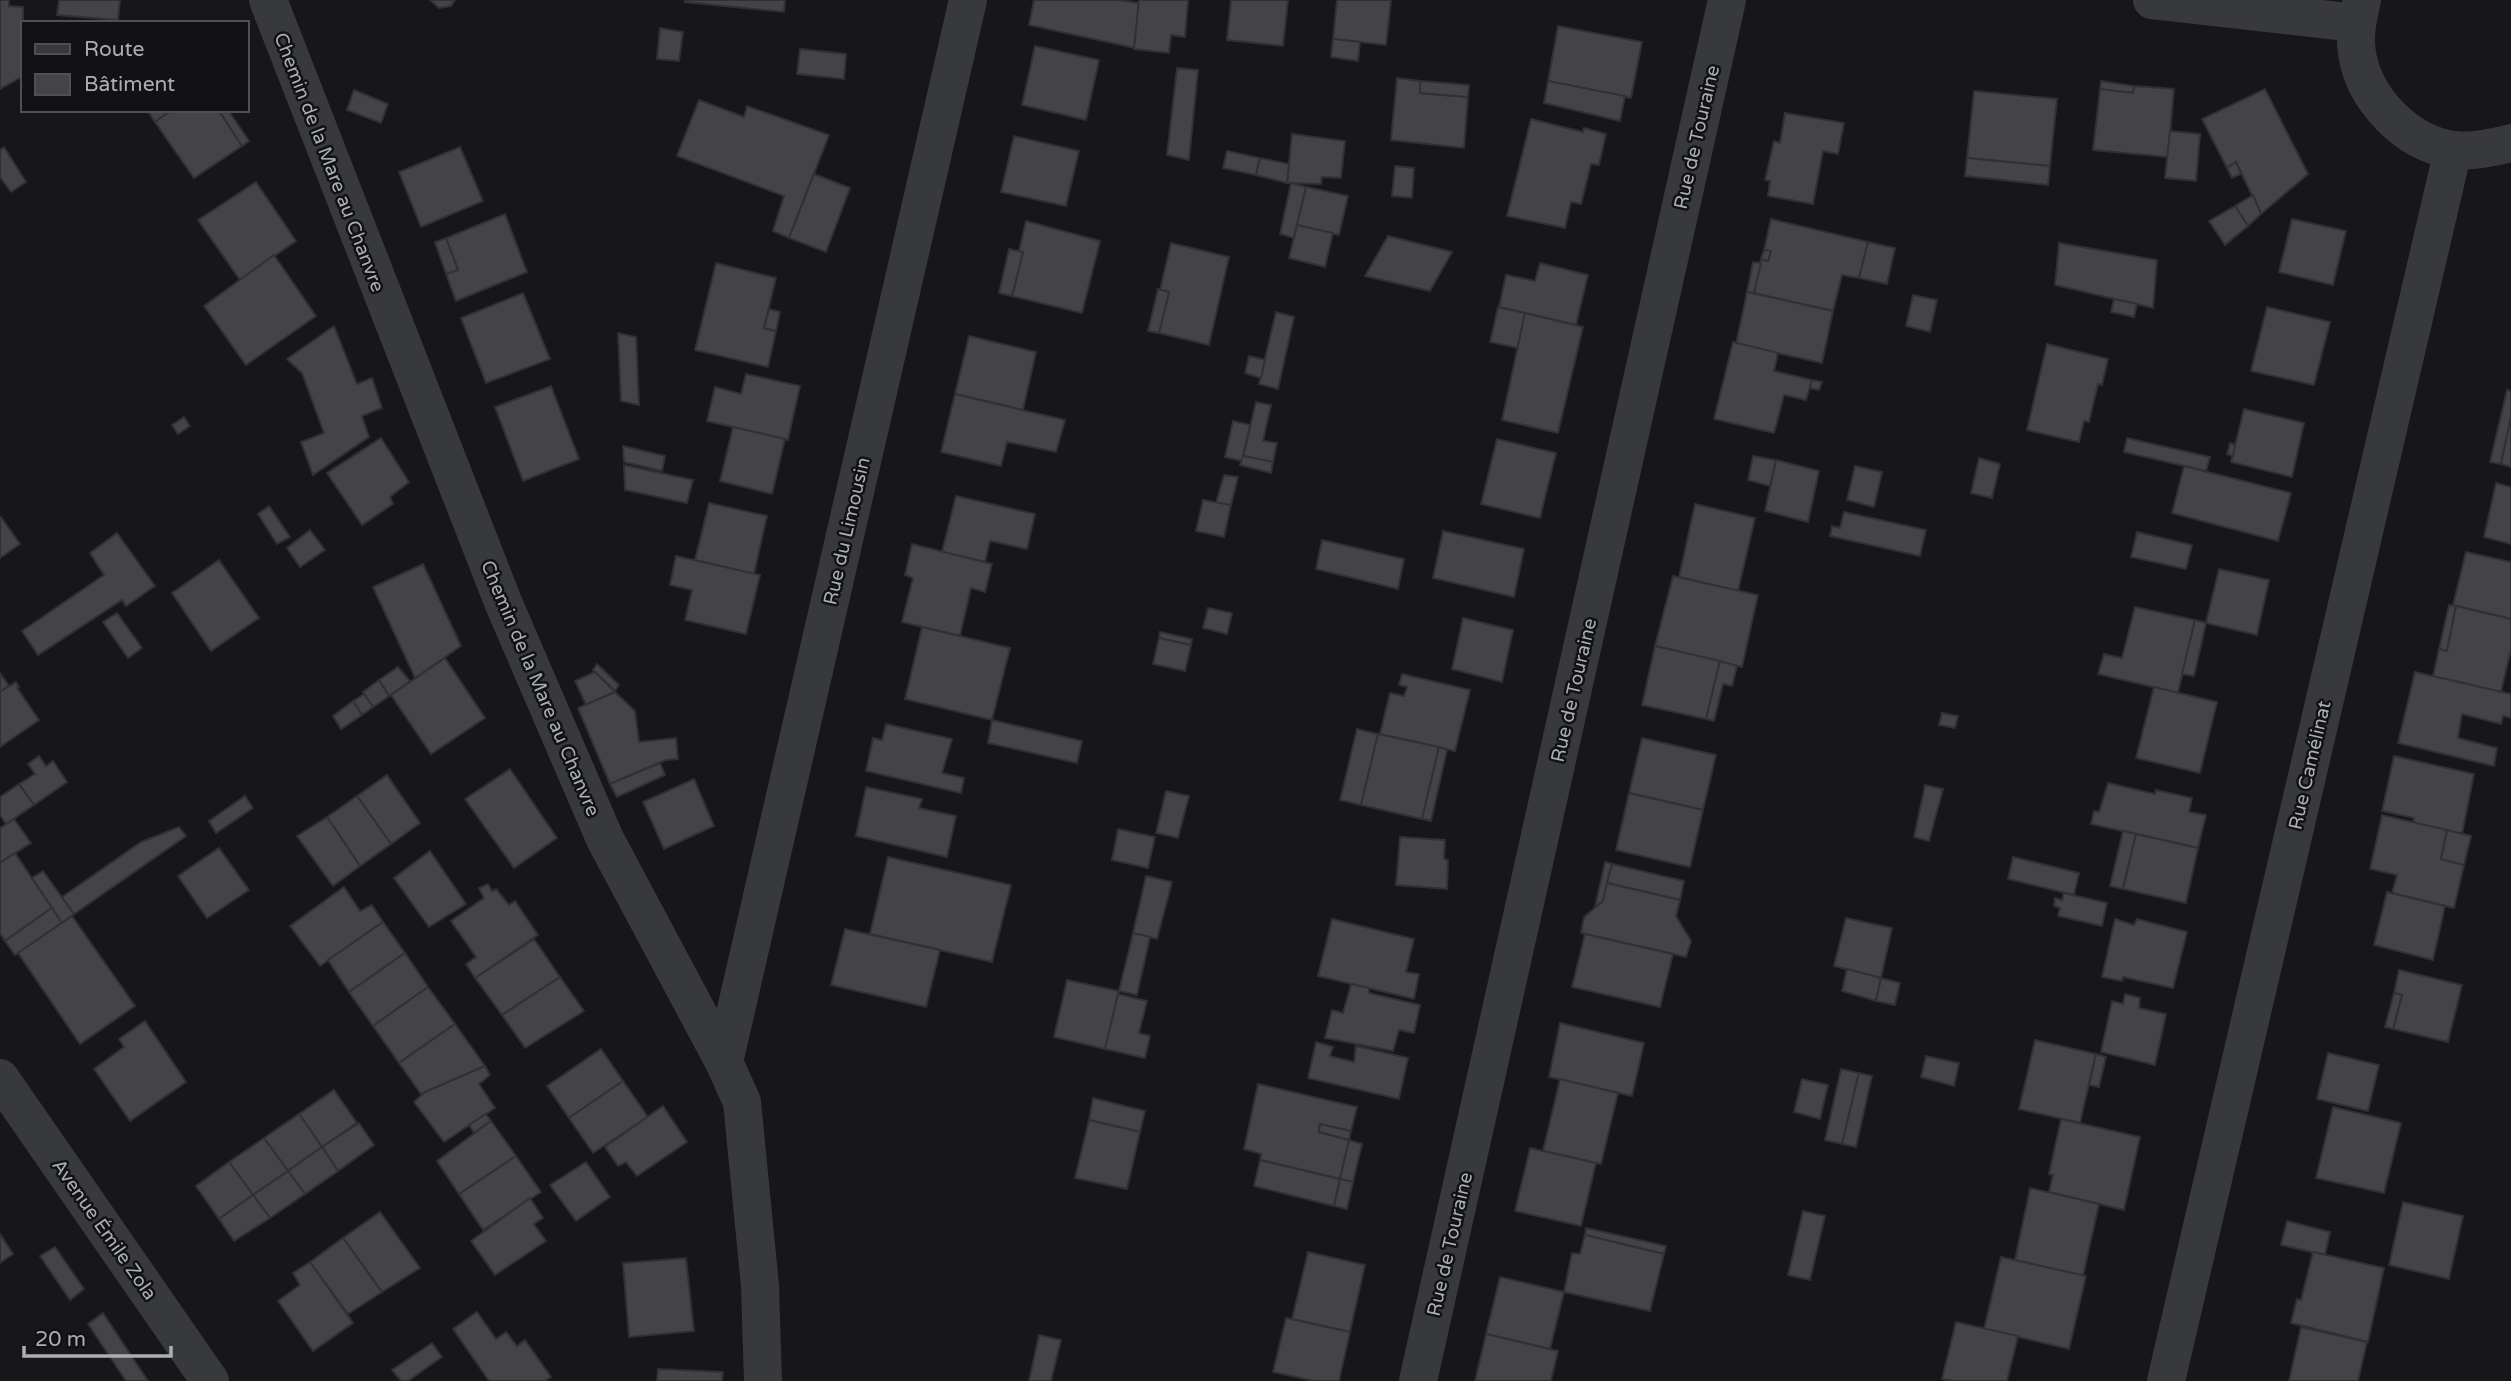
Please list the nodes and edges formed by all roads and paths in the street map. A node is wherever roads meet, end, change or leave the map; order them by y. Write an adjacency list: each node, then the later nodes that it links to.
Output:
1 (268, 0): 8 (street, Chemin de la Mare au Chanvre)
2 (968, 0): 8 (street, Rue du Limousin)
3 (1727, 0): 12 (street, Rue de Touraine)
4 (2152, 0): 5 (street)
5 (2359, 11): 7 (street)
6 (2511, 142): 7 (street)
7 (2453, 150): 13 (street, Rue Camélinat)
8 (724, 1062): 11 (street, Chemin de la Mare au Chanvre)
9 (0, 1078): 10 (street, Avenue Émile Zola)
10 (210, 1381)
11 (763, 1381)
12 (1418, 1381)
13 (2166, 1381)

